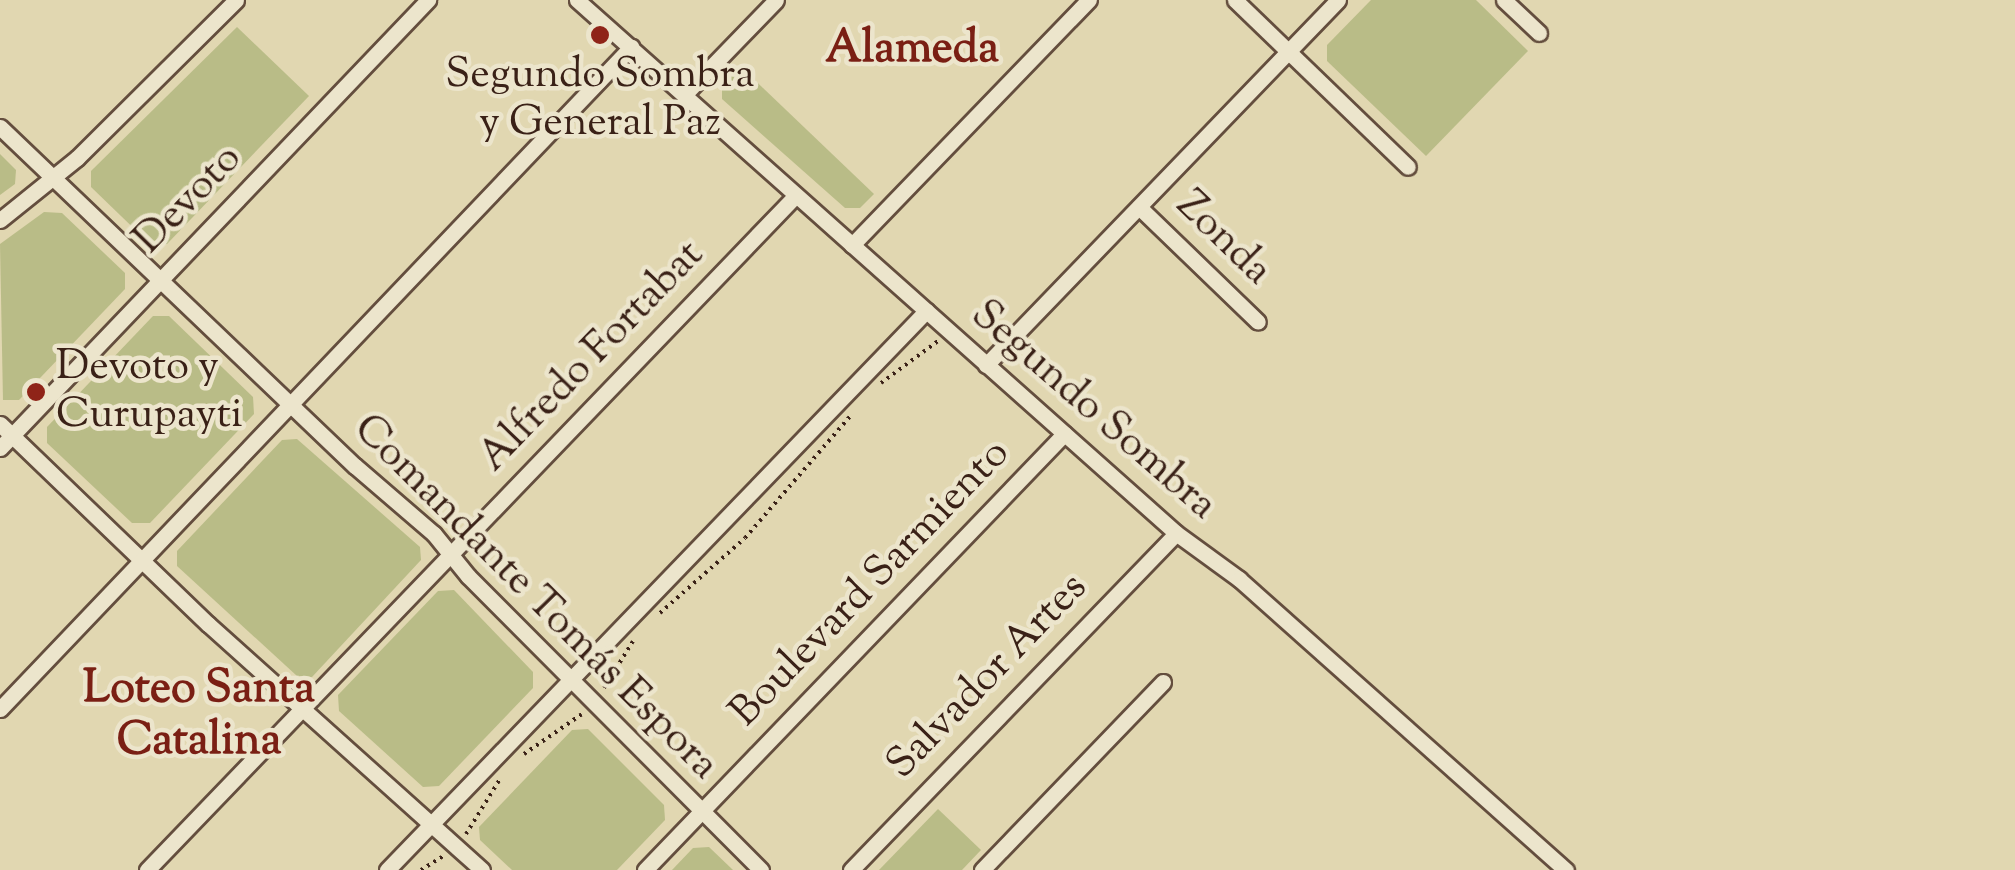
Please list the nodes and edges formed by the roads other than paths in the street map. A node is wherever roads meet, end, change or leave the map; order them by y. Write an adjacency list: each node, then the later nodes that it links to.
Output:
1 (236, 0): 15 (street)
2 (428, 0): 20 (street, Devoto)
3 (578, 0): 10 (street, Segundo Sombra)
4 (776, 0): 12 (street)
5 (1089, 0): 19 (street)
6 (1235, 0): 11 (street)
7 (1338, 0): 11 (street)
8 (1504, 0): 9 (street)
9 (1539, 33)
10 (631, 47): 12 (street, Segundo Sombra); 24 (street)
11 (1288, 52): 14 (street); 17 (street)
12 (684, 95): 16 (street, Segundo Sombra)
13 (0, 127): 15 (street, Comandante Tomás Espora)
14 (1408, 166)
15 (53, 178): 18 (street); 20 (street, Comandante Tomás Espora)
16 (796, 195): 19 (street, Segundo Sombra); 28 (street, Alfredo Fortabat)
17 (1139, 207): 22 (street, Zonda); 23 (street)
18 (0, 220)
19 (852, 245): 21 (street, Segundo Sombra)
20 (160, 280): 24 (street, Comandante Tomás Espora); 26 (street, Devoto)
21 (926, 311): 23 (street, Segundo Sombra); 30 (street)
22 (1258, 322)
23 (986, 364): 25 (street, Segundo Sombra)
24 (290, 405): 28 (street, Comandante Tomás Espora); 29 (street)
25 (1064, 434): 27 (street, Segundo Sombra); 34 (street, Boulevard Sarmiento)
26 (4, 436): 29 (street)
27 (1176, 533): 41 (street, Salvador Artes); 43 (street, Segundo Sombra)
28 (450, 554): 30 (street, Comandante Tomás Espora); 32 (street, Alfredo Fortabat)
29 (142, 560): 32 (street); 33 (street)
30 (569, 680): 34 (street, Comandante Tomás Espora); 35 (street)
31 (1163, 682): 42 (street)
32 (304, 706): 35 (street); 36 (street, Alfredo Fortabat)
33 (0, 710)
34 (700, 812): 39 (street, Boulevard Sarmiento); 40 (street, Comandante Tomás Espora)
35 (432, 823): 37 (street); 38 (street)
36 (146, 870)
37 (386, 870)
38 (482, 870)
39 (645, 870)
40 (761, 870)
41 (852, 870)
42 (982, 870)
43 (1566, 870)

